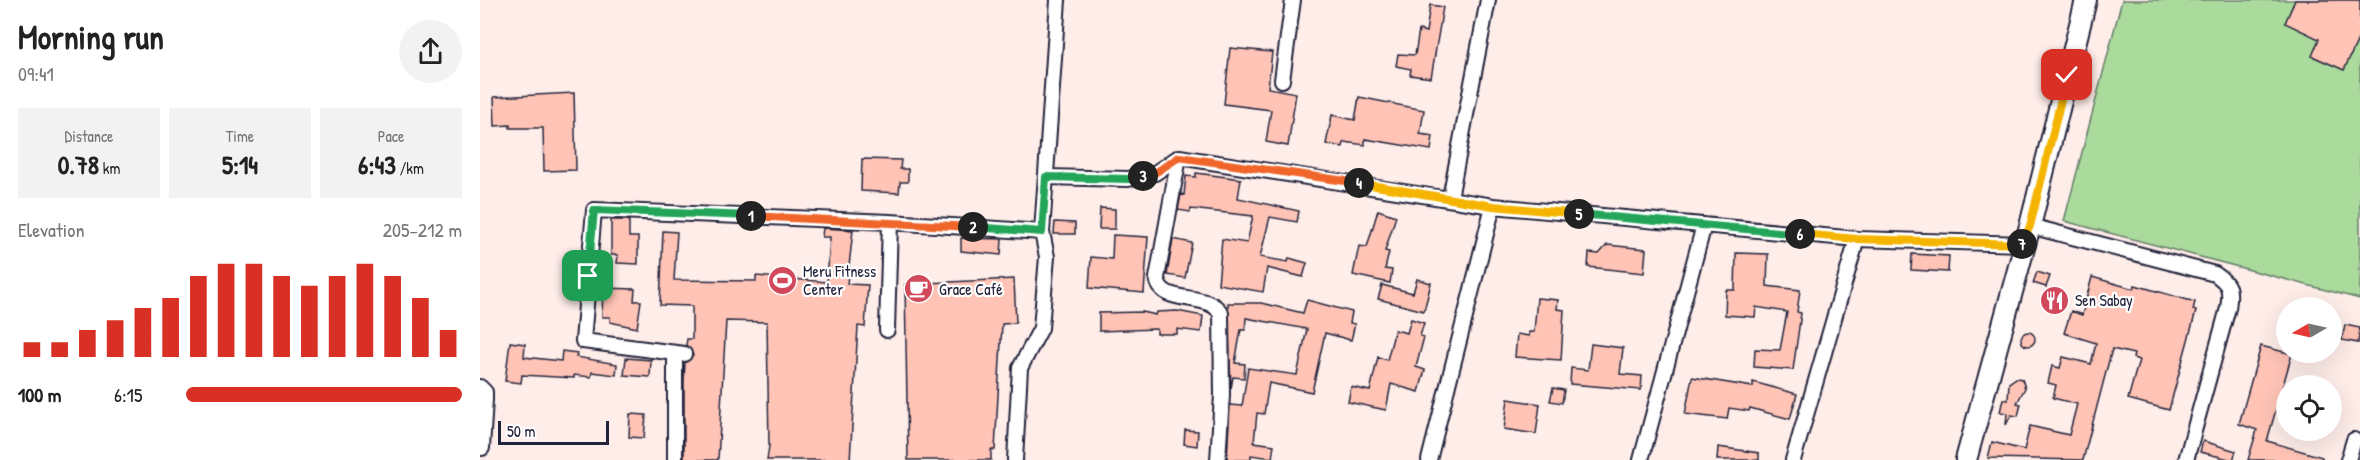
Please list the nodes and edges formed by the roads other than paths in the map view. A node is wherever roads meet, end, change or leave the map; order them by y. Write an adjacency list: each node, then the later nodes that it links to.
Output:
1 (1058, 0): 7 (street)
2 (1293, 0): 5 (street)
3 (1488, 0): 8 (street)
4 (2086, 0): 13 (street)
5 (1282, 80)
6 (1179, 157): 7 (street); 8 (street); 21 (street)
7 (1046, 177): 12 (street)
8 (1450, 198): 9 (street)
9 (1493, 206): 11 (street); 22 (street)
10 (890, 222): 12 (street); 15 (street); 19 (street)
11 (1704, 225): 14 (street); 23 (street)
12 (1042, 232): 20 (street)
13 (2027, 235): 14 (street); 25 (street); 26 (street)
14 (1857, 239): 24 (street)
15 (887, 330)
16 (480, 387): 18 (street)
17 (2354, 440): 27 (street)
18 (482, 448)
19 (675, 460)
20 (1015, 460)
21 (1218, 460)
22 (1429, 460)
23 (1641, 460)
24 (1793, 460)
25 (1966, 460)
26 (2186, 460)
27 (2348, 460)

